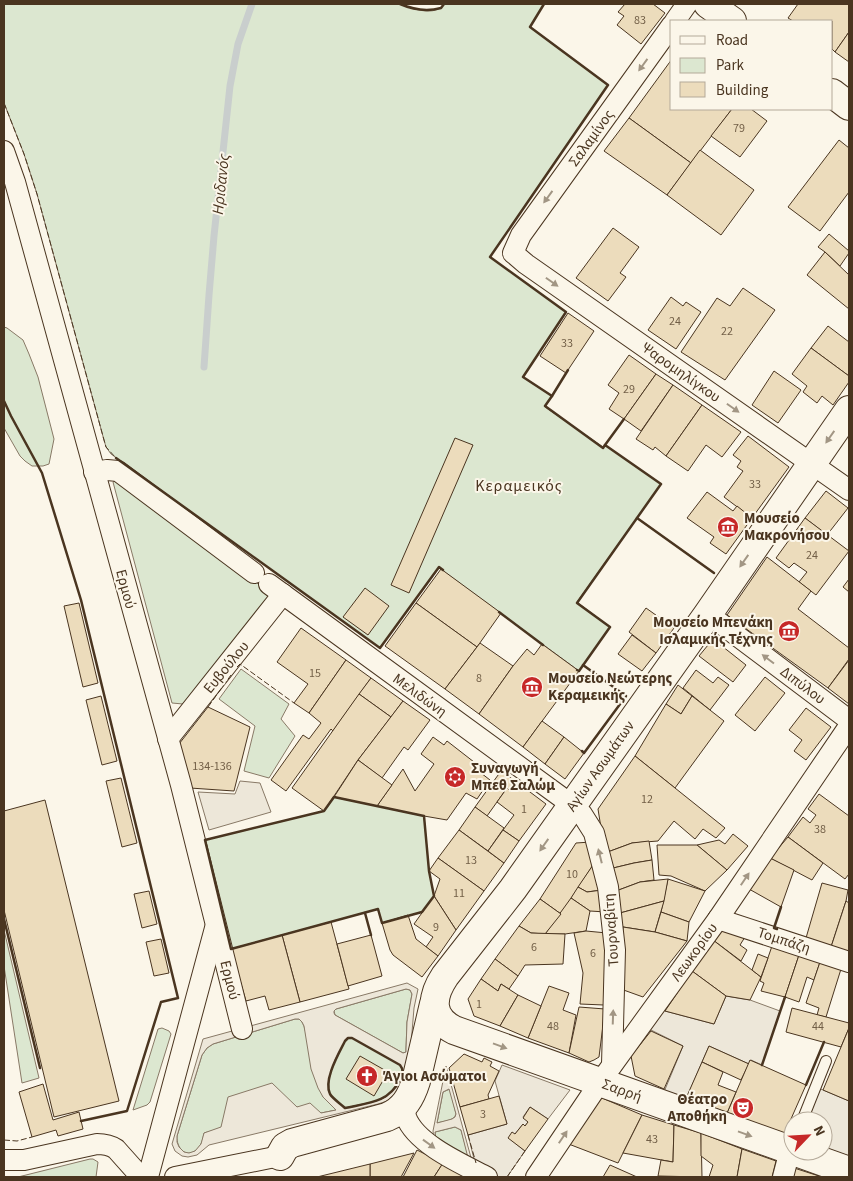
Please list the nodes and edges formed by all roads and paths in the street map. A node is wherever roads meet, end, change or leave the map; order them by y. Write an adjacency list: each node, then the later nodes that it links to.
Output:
1 (687, 4): 3 (street)
2 (708, 4): 4 (street)
3 (676, 20)
4 (731, 20)
5 (670, 29): 9 (street, Σαλαμίνος, one-way to 9)
6 (833, 94): 7 (street)
7 (849, 106)
8 (4, 151): 12 (street, Ερμού)
9 (513, 253): 11 (street, Ψαρομηλίγκου, one-way to 11)
10 (849, 410): 11 (street, Αγίων Ασωμάτων, one-way to 11)
11 (812, 463): 13 (street, Ψαρομηλίγκου); 15 (street, Αγίων Ασωμάτων, one-way to 15)
12 (94, 472): 14 (street, Μελιδώνη); 18 (street, Ερμού)
13 (849, 490)
14 (269, 584): 18 (street, Ευβούλου); 19 (street, Μελιδώνη)
15 (708, 614): 16 (street, Διπύλου, one-way to 15); 19 (street, Αγίων Ασωμάτων)
16 (849, 720)
17 (849, 726): 20 (street, Λεωκορίου, one-way to 17)
18 (168, 739): 21 (street, Ερμού)
19 (572, 805): 23 (street, Αγίων Ασωμάτων, one-way to 23); 27 (street, Τουρναβίτη, one-way to 19)
20 (718, 919): 22 (street, Τομπάζη); 27 (street, Λεωκορίου)
21 (216, 926): 24 (street, Ερμού); 38 (street)
22 (849, 962)
23 (434, 1000): 25 (street); 28 (street, Αγίων Ασωμάτων)
24 (242, 1029)
25 (454, 1030): 27 (street, Σαρρή, one-way to 27); 28 (street)
26 (826, 1061): 29 (lane)
27 (606, 1074): 30 (street, Σαρρή, one-way to 30); 40 (street, Λεωκορίου, one-way to 27)
28 (406, 1110): 34 (street); 36 (street, one-way to 36)
29 (806, 1111)
30 (783, 1143)
31 (4, 1160): 37 (street)
32 (788, 1161): 41 (street)
33 (826, 1161): 35 (street, Σαρρή)
34 (282, 1167): 39 (street)
35 (849, 1171)
36 (479, 1173)
37 (141, 1177)
38 (148, 1177)
39 (175, 1177)
40 (536, 1177)
41 (783, 1177)

